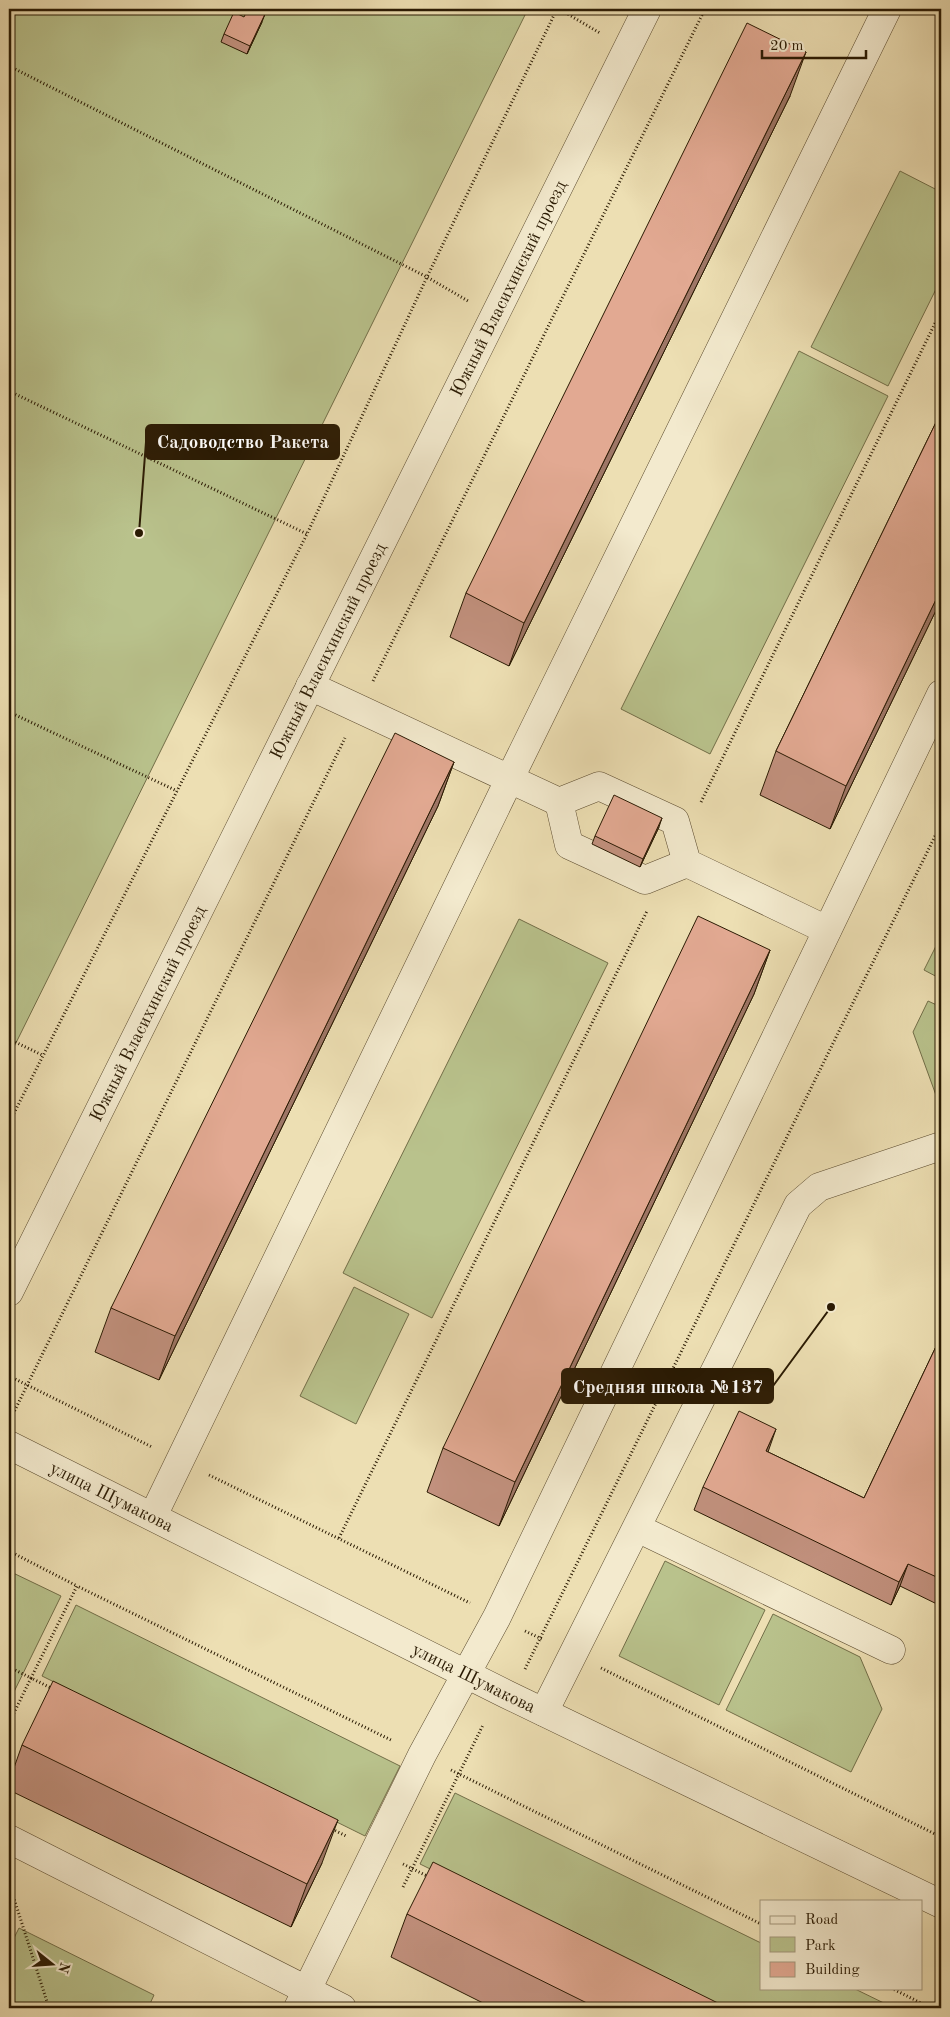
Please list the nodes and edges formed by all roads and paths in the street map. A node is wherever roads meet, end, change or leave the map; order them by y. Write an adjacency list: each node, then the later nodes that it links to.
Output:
1 (558, 9): 4 (path); 6 (path)
2 (647, 9): 4 (street, Южный Власихинский проезд)
3 (887, 9): 14 (street)
4 (627, 49): 8 (street, Южный Власихинский проезд)
5 (9, 66): 6 (path)
6 (427, 277): 8 (path); 10 (path)
7 (941, 311): 18 (path)
8 (494, 317): 11 (street, Южный Власихинский проезд)
9 (9, 391): 10 (path)
10 (307, 534): 15 (path)
11 (310, 686): 14 (street); 24 (street, Южный Власихинский проезд)
12 (941, 694): 19 (street)
13 (9, 712): 15 (path)
14 (510, 778): 16 (street); 26 (street)
15 (177, 791): 21 (path)
16 (559, 802): 18 (street); 18 (street)
17 (941, 824): 34 (path)
18 (678, 859): 19 (street); 28 (path)
19 (827, 930): 33 (street)
20 (9, 1039): 21 (path)
21 (42, 1055): 22 (path)
22 (9, 1123)
23 (941, 1146): 27 (street)
24 (9, 1292)
25 (9, 1445): 26 (street, улица Шумакова)
26 (153, 1516): 33 (street, улица Шумакова)
27 (637, 1528): 31 (street); 37 (street)
28 (339, 1538)
29 (9, 1551): 30 (path)
30 (77, 1586): 35 (path); 40 (path)
31 (892, 1650)
32 (9, 1667): 35 (path)
33 (467, 1674): 37 (street, улица Шумакова); 40 (street)
34 (523, 1674)
35 (31, 1678): 36 (path); 38 (path)
36 (58, 1691)
37 (544, 1712): 49 (street, улица Шумакова)
38 (9, 1723)
39 (483, 1725): 41 (path)
40 (422, 1755): 41 (path); 44 (street)
41 (458, 1773): 45 (path); 50 (path)
42 (323, 1824): 44 (path)
43 (9, 1839): 52 (street)
44 (376, 1851): 45 (path); 52 (street)
45 (412, 1869): 46 (path); 48 (path)
46 (430, 1877)
47 (9, 1883): 53 (path)
48 (403, 1887)
49 (941, 1904)
50 (760, 1924)
51 (895, 1990): 55 (path)
52 (302, 1999): 54 (street)
53 (49, 2008)
54 (342, 2008)
55 (931, 2008)

